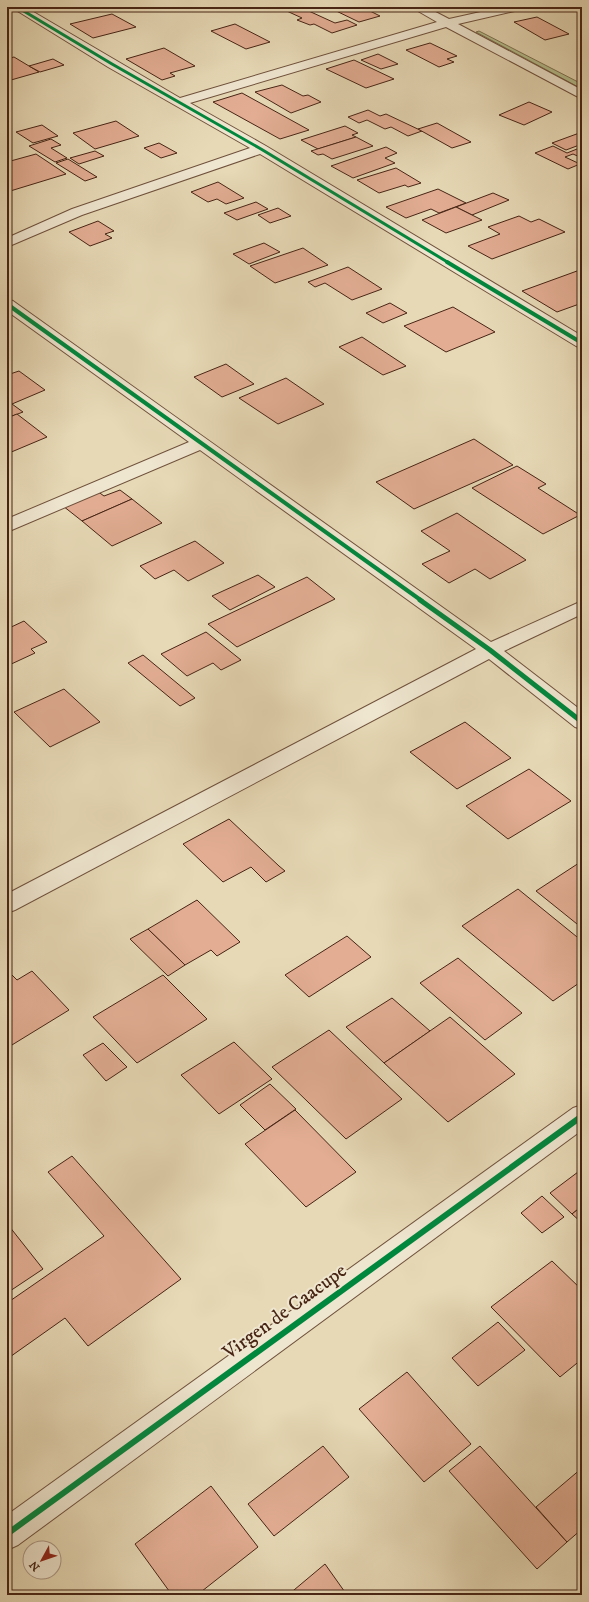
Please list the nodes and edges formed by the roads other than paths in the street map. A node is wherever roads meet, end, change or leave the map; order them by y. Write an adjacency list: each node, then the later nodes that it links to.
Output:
1 (17, 7): 9 (street)
2 (417, 7): 6 (street)
3 (519, 7): 5 (street)
4 (450, 10): 5 (street)
5 (467, 19): 6 (street); 7 (street)
6 (447, 23): 8 (street); 9 (street)
7 (481, 26)
8 (582, 95)
9 (179, 102): 10 (street)
10 (261, 149): 11 (street); 13 (street)
11 (7, 243)
12 (7, 304): 14 (street)
13 (582, 343)
14 (202, 443): 15 (street); 17 (street)
15 (7, 526)
16 (582, 607): 17 (street)
17 (490, 650): 18 (street); 19 (street)
18 (582, 722)
19 (7, 904)
20 (582, 1116): 21 (street, Virgen de Caacupe)
21 (7, 1534)

